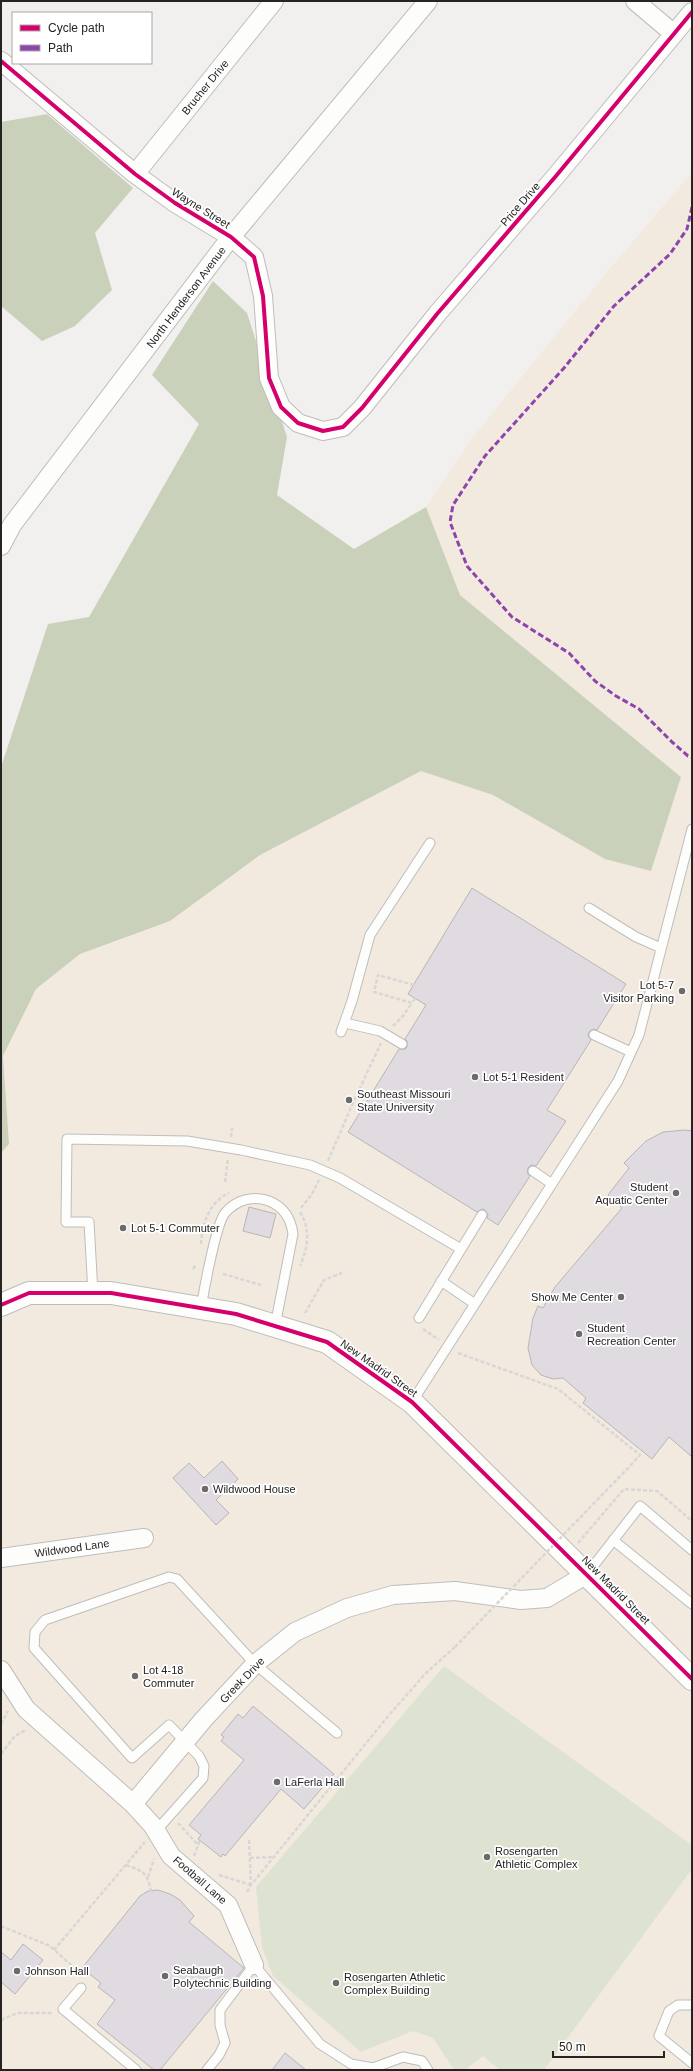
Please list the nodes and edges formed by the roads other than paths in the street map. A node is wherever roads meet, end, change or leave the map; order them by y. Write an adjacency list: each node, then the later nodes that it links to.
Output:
1 (428, 1): 8 (street, North Henderson Avenue)
2 (635, 1): 5 (street)
3 (271, 2): 7 (street, Brucher Drive)
4 (692, 12): 5 (street, Price Drive)
5 (674, 34): 9 (street, Price Drive)
6 (1, 61): 7 (street, Wayne Street)
7 (135, 174): 8 (street, Wayne Street)
8 (231, 237): 9 (street, Wayne Street); 10 (street, North Henderson Avenue)
9 (362, 408)
10 (7, 519): 11 (street, North Henderson Avenue)
11 (1, 546)
12 (692, 829): 15 (lane)
13 (430, 843): 17 (lane)
14 (589, 908): 15 (lane)
15 (661, 948): 18 (lane)
16 (594, 1035): 18 (lane)
17 (402, 1044)
18 (631, 1052): 20 (lane)
19 (533, 1171): 20 (lane)
20 (552, 1184): 25 (lane)
21 (482, 1215): 22 (lane)
22 (461, 1249): 23 (lane); 24 (lane)
23 (441, 1281): 25 (lane); 28 (lane)
24 (93, 1293): 26 (street, New Madrid Street); 27 (street, New Madrid Street)
25 (475, 1304): 30 (lane)
26 (1, 1305)
27 (201, 1308): 29 (street, New Madrid Street); 29 (lane)
28 (418, 1318)
29 (275, 1326): 30 (street, New Madrid Street)
30 (412, 1402): 35 (street, New Madrid Street)
31 (144, 1538): 34 (street, Wildwood Lane)
32 (613, 1540): 33 (lane); 35 (lane); 36 (lane)
33 (692, 1550)
34 (1, 1558)
35 (587, 1574): 37 (street, Greek Drive); 39 (street, New Madrid Street)
36 (692, 1604)
37 (255, 1664): 40 (lane); 41 (street, Greek Drive); 41 (lane)
38 (1, 1670): 42 (street)
39 (692, 1679)
40 (337, 1733)
41 (185, 1741): 42 (street, Greek Drive); 43 (lane)
42 (132, 1804): 43 (street, Football Lane)
43 (152, 1835): 44 (street, Football Lane)
44 (254, 1965): 49 (lane); 50 (lane)
45 (81, 1988): 48 (lane)
46 (692, 2005): 47 (lane)
47 (692, 2063)
48 (136, 2070)
49 (207, 2070)
50 (428, 2070)

